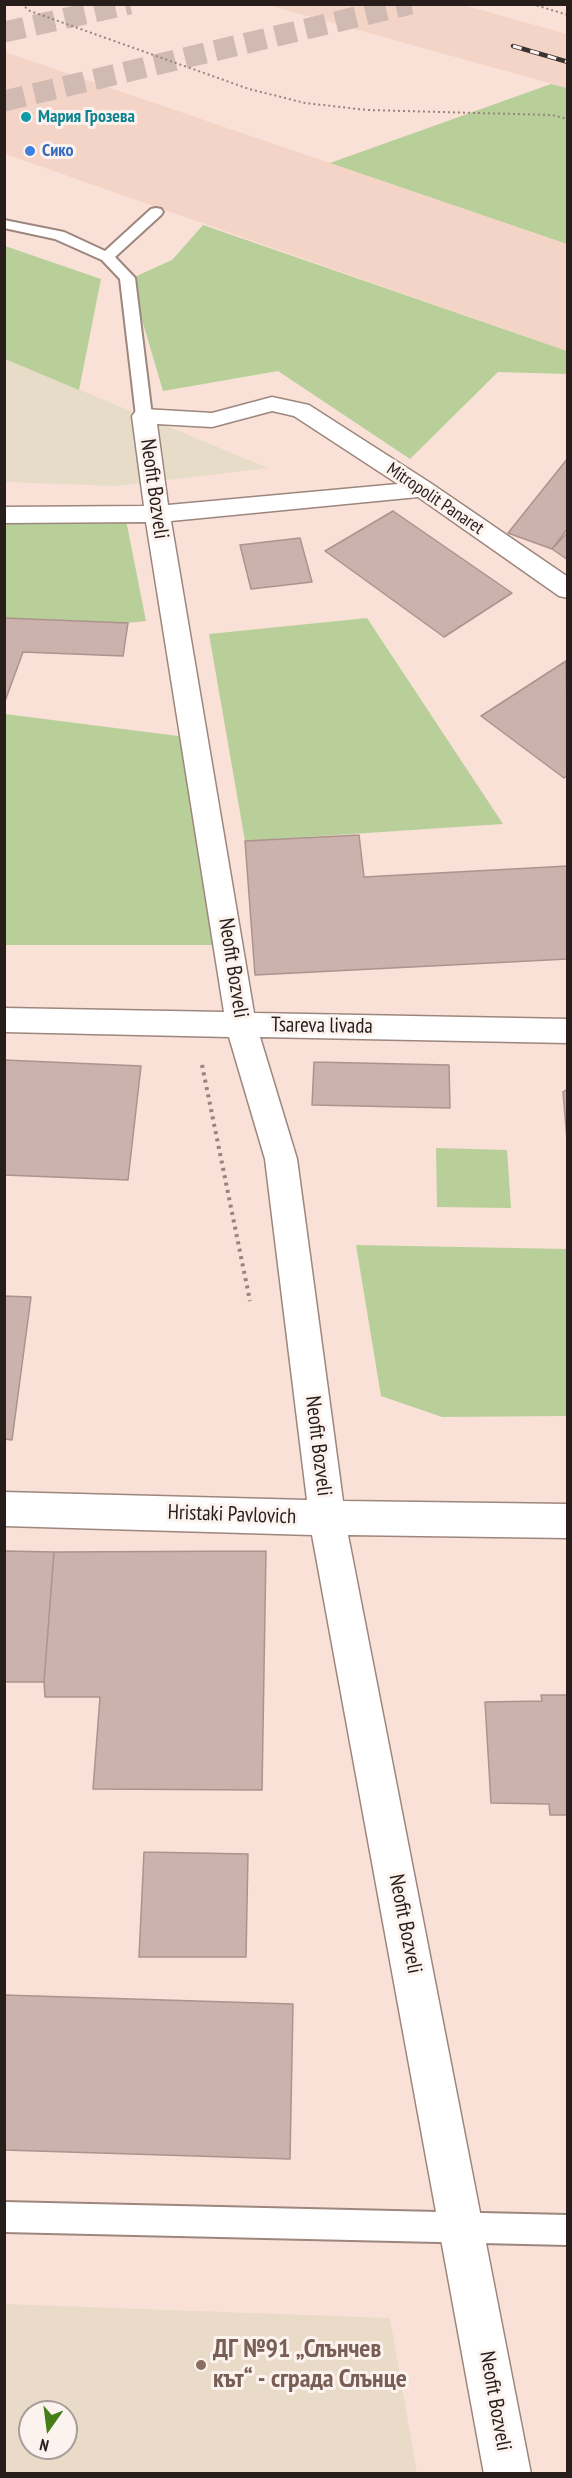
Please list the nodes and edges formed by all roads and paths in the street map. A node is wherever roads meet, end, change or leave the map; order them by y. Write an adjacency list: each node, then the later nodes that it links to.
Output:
1 (21, 4): 4 (path)
2 (532, 4): 3 (path)
3 (567, 15)
4 (567, 119)
5 (156, 212): 7 (lane)
6 (4, 224): 7 (lane)
7 (106, 257): 8 (lane)
8 (144, 416): 9 (street, Mitropolit Panaret); 10 (street, Neofit Bozveli)
9 (423, 489): 10 (street); 12 (street, Mitropolit Panaret)
10 (157, 514): 11 (street); 14 (street, Neofit Bozveli)
11 (4, 515)
12 (567, 590)
13 (4, 1020): 14 (street, Tsareva livada)
14 (241, 1024): 15 (street, Tsareva livada); 19 (street, Neofit Bozveli)
15 (567, 1031)
16 (201, 1064): 17 (path)
17 (252, 1307)
18 (4, 1509): 19 (street, Hristaki Pavlovich)
19 (327, 1518): 20 (street, Hristaki Pavlovich); 22 (street, Neofit Bozveli)
20 (567, 1521)
21 (4, 2217): 22 (lane)
22 (463, 2227): 23 (lane); 24 (street, Neofit Bozveli)
23 (567, 2230)
24 (508, 2474)

